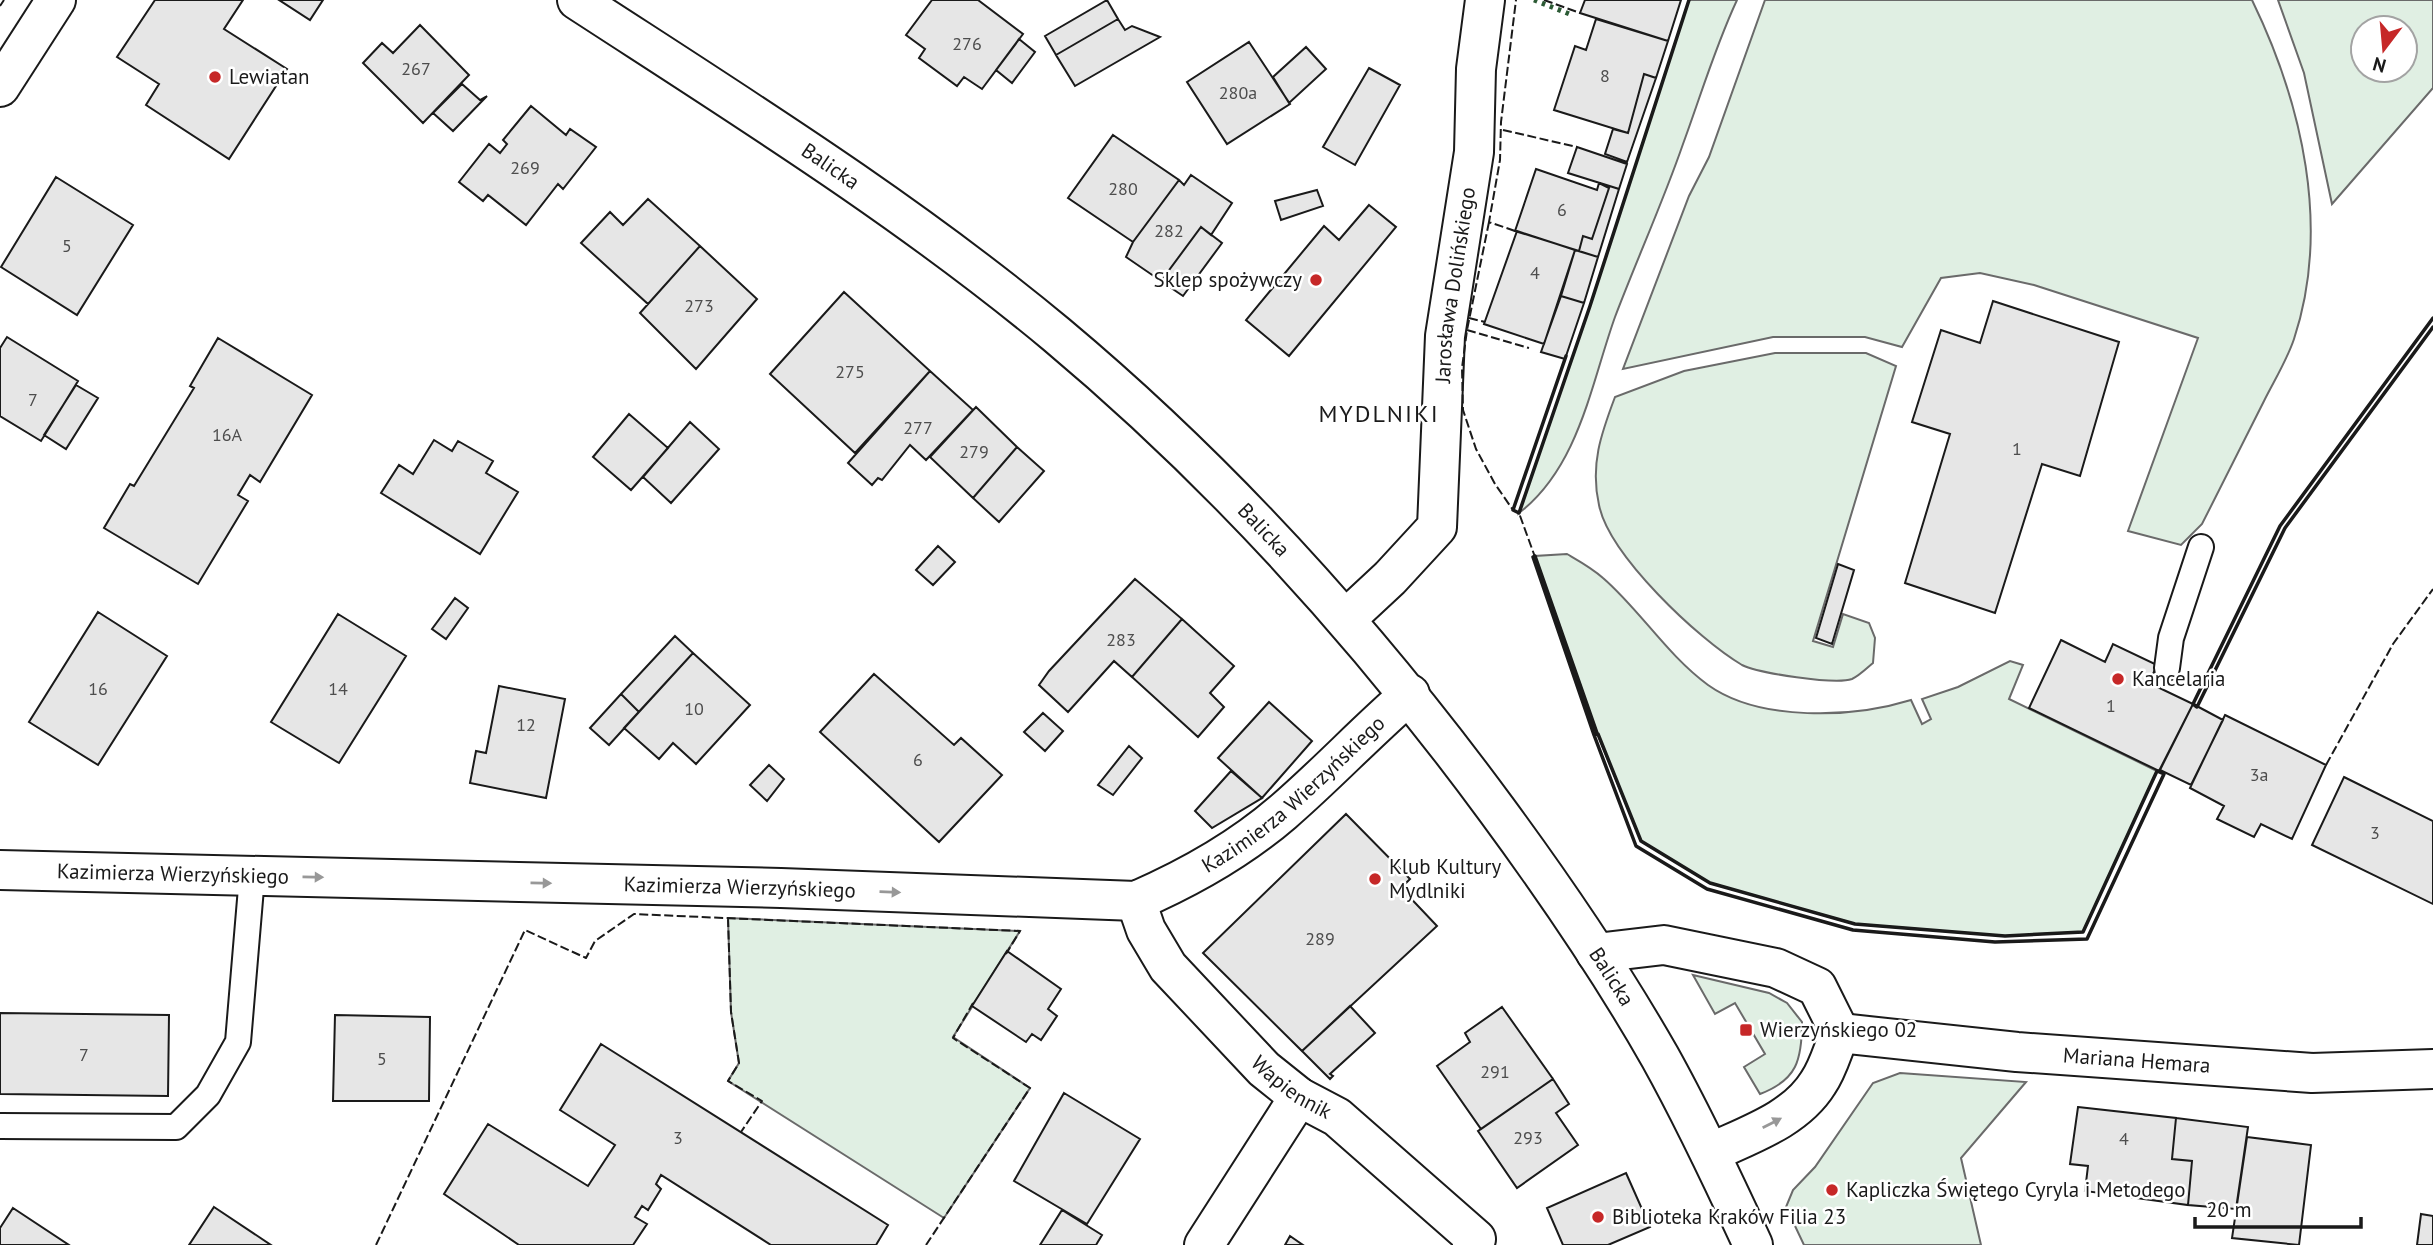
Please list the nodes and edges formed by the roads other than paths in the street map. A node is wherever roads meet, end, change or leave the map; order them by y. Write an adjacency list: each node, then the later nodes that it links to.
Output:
1 (56, 0): 4 (street)
2 (577, 0): 6 (street, Balicka)
3 (1485, 0): 6 (street, Jarosława Dolińskiego)
4 (0, 87)
5 (2201, 547): 7 (lane)
6 (1347, 618): 8 (street, Balicka)
7 (2166, 668)
8 (1410, 694): 11 (street, Kazimierza Wierzyńskiego); 12 (street, Balicka)
9 (0, 870): 10 (street, Kazimierza Wierzyńskiego)
10 (252, 876): 11 (street, Kazimierza Wierzyńskiego, one-way to 11); 16 (lane)
11 (1136, 901): 15 (street, Wapiennik)
12 (1596, 953): 13 (street); 17 (street, Balicka)
13 (1840, 1033): 14 (street, Mariana Hemara); 17 (street, one-way to 13)
14 (2433, 1069)
15 (1299, 1097): 18 (street); 19 (street, Wapiennik)
16 (0, 1126)
17 (1710, 1153): 20 (street, Balicka)
18 (1204, 1245)
19 (1472, 1245)
20 (1754, 1245)

